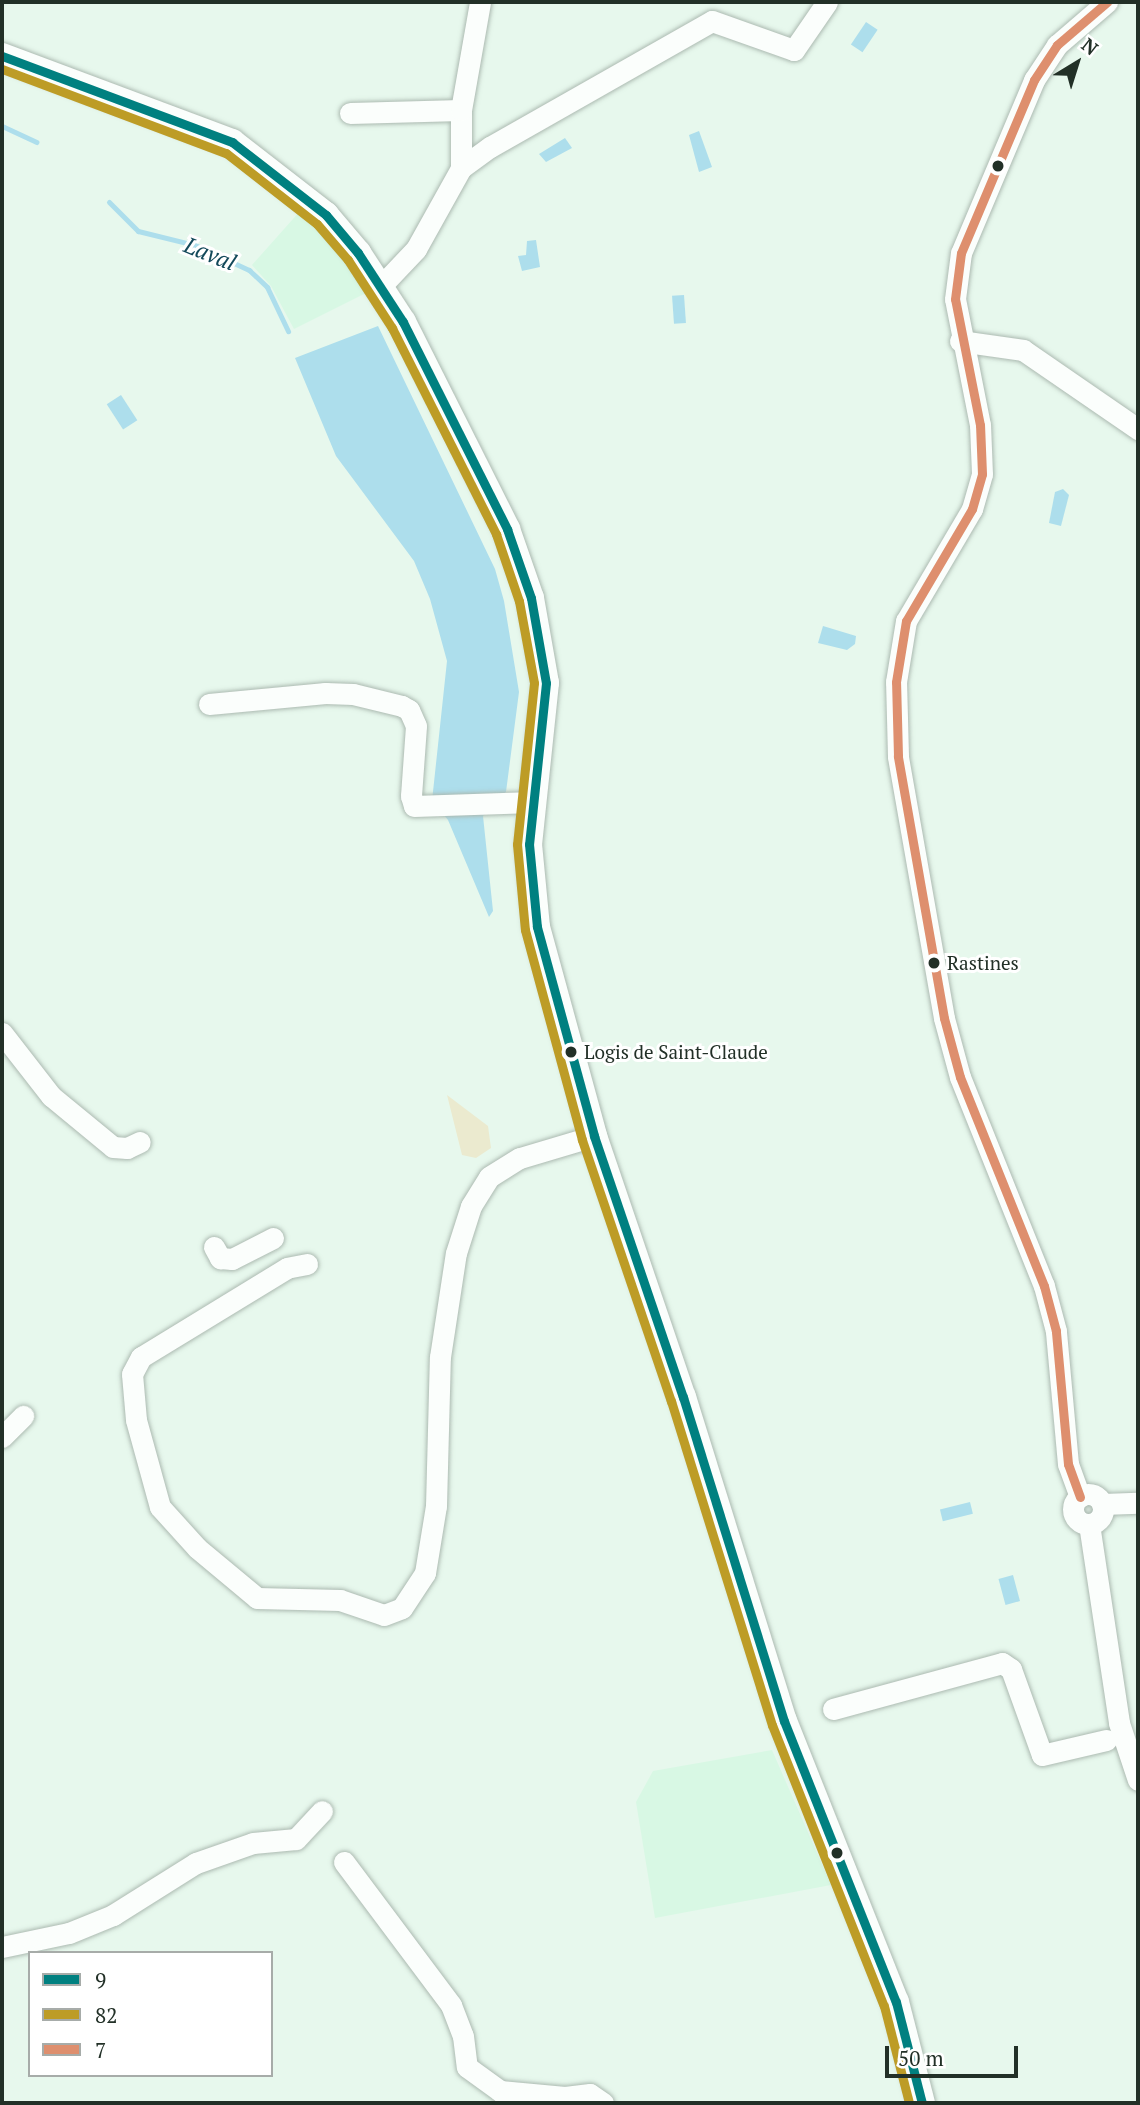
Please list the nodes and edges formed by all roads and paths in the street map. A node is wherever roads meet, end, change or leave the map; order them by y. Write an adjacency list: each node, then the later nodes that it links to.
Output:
1 (480, 2): 6 (street)
2 (827, 2): 4 (street)
3 (1107, 2): 10 (street)
4 (714, 11): 8 (street)
5 (2, 56): 9 (street)
6 (461, 110): 7 (street); 8 (street)
7 (350, 113)
8 (460, 168): 9 (street)
9 (381, 286): 13 (street)
10 (960, 341): 11 (street); 22 (street)
11 (1138, 429)
12 (209, 704): 13 (street)
13 (533, 803): 15 (street)
14 (2, 1032): 16 (street)
15 (594, 1136): 19 (street); 33 (street)
16 (140, 1142)
17 (273, 1238): 18 (street)
18 (214, 1247)
19 (307, 1264)
20 (23, 1416): 21 (street)
21 (2, 1437)
22 (1080, 1497): 24 (street); 25 (street)
23 (1138, 1503): 24 (street)
24 (1102, 1504): 25 (street)
25 (1089, 1524): 28 (street)
26 (833, 1709): 27 (street)
27 (1106, 1740)
28 (1138, 1780)
29 (322, 1811): 31 (street)
30 (344, 1862): 32 (street)
31 (2, 1947)
32 (603, 2103)
33 (922, 2103)

